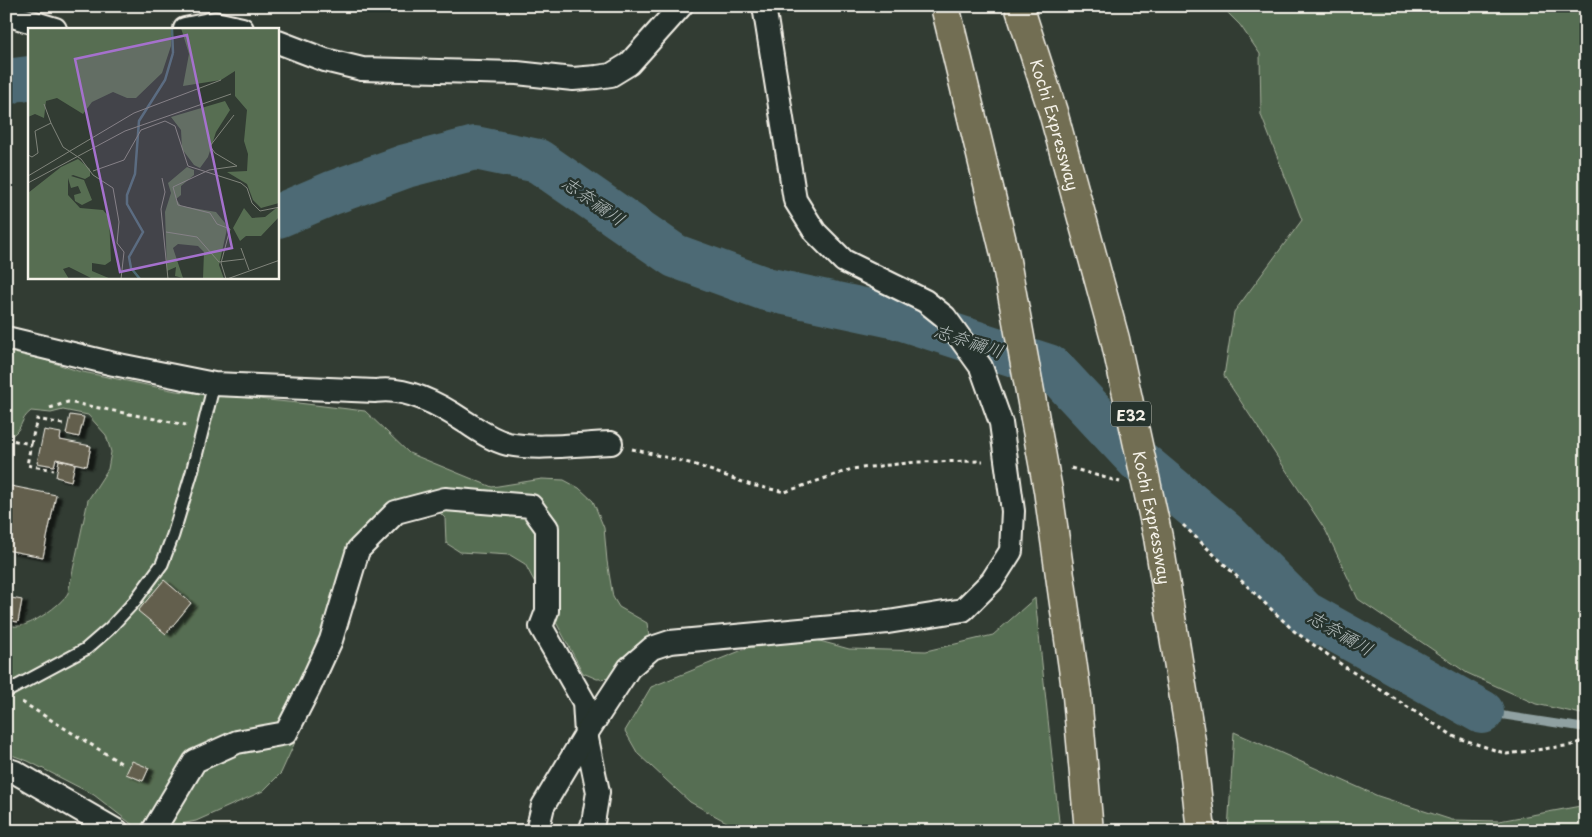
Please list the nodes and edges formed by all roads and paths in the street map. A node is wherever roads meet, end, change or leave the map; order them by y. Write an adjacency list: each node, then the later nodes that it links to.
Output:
1 (682, 6): 9 (street)
2 (764, 6): 18 (street)
3 (945, 6): 32 (highway, bridge)
4 (1019, 6): 33 (highway, Kochi Expressway / E32, bridge)
5 (6, 14): 6 (street)
6 (52, 28)
7 (190, 28): 8 (street)
8 (238, 28)
9 (279, 42)
10 (6, 338): 11 (street)
11 (214, 384): 14 (lane); 17 (street)
12 (50, 408): 14 (path)
13 (63, 424): 16 (path)
14 (203, 428): 23 (lane)
15 (6, 439): 16 (path)
16 (31, 444): 20 (path)
17 (611, 444): 18 (path)
18 (1005, 460): 24 (street)
19 (1070, 468): 21 (path)
20 (54, 470)
21 (1128, 486)
22 (1180, 521): 25 (path)
23 (10, 695): 26 (path)
24 (586, 734): 29 (street); 30 (street); 31 (street)
25 (1586, 739)
26 (124, 765)
27 (6, 769): 28 (street)
28 (117, 831)
29 (153, 831)
30 (537, 831)
31 (590, 831)
32 (1089, 831)
33 (1201, 831)

